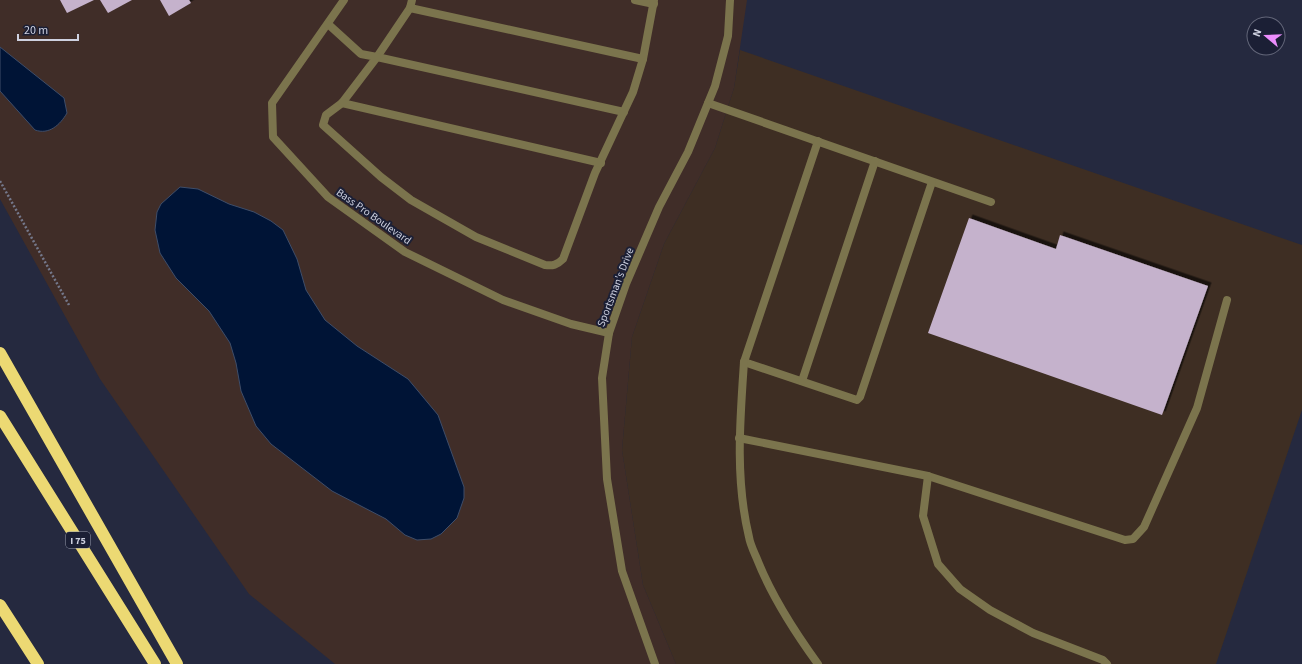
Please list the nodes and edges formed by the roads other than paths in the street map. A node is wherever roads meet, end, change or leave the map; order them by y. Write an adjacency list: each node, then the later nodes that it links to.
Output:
1 (344, 0): 6 (street, Bass Pro Boulevard)
2 (635, 0): 4 (street)
3 (730, 0): 10 (street, Sportsman's Drive)
4 (654, 2): 8 (street)
5 (411, 4): 7 (street); 8 (street)
6 (328, 24): 7 (street); 18 (street, Bass Pro Boulevard)
7 (377, 57): 9 (street); 11 (street)
8 (643, 59): 11 (street)
9 (342, 103): 14 (street); 14 (street)
10 (708, 103): 12 (street); 18 (street, Sportsman's Drive)
11 (624, 112): 14 (street)
12 (818, 142): 13 (street); 20 (street)
13 (875, 161): 15 (street); 21 (street)
14 (600, 163)
15 (932, 182): 16 (street); 21 (street)
16 (991, 202)
17 (1228, 300): 24 (street)
18 (609, 333): 29 (street, Sportsman's Drive)
19 (0, 353): 28 (highway)
20 (744, 362): 21 (street); 23 (street)
21 (802, 381)
22 (0, 416): 27 (highway, I 75)
23 (738, 438): 24 (street); 30 (street)
24 (928, 476): 31 (street)
25 (0, 605): 26 (highway)
26 (38, 664)
27 (155, 664)
28 (177, 664)
29 (655, 664)
30 (818, 664)
31 (1107, 664)

